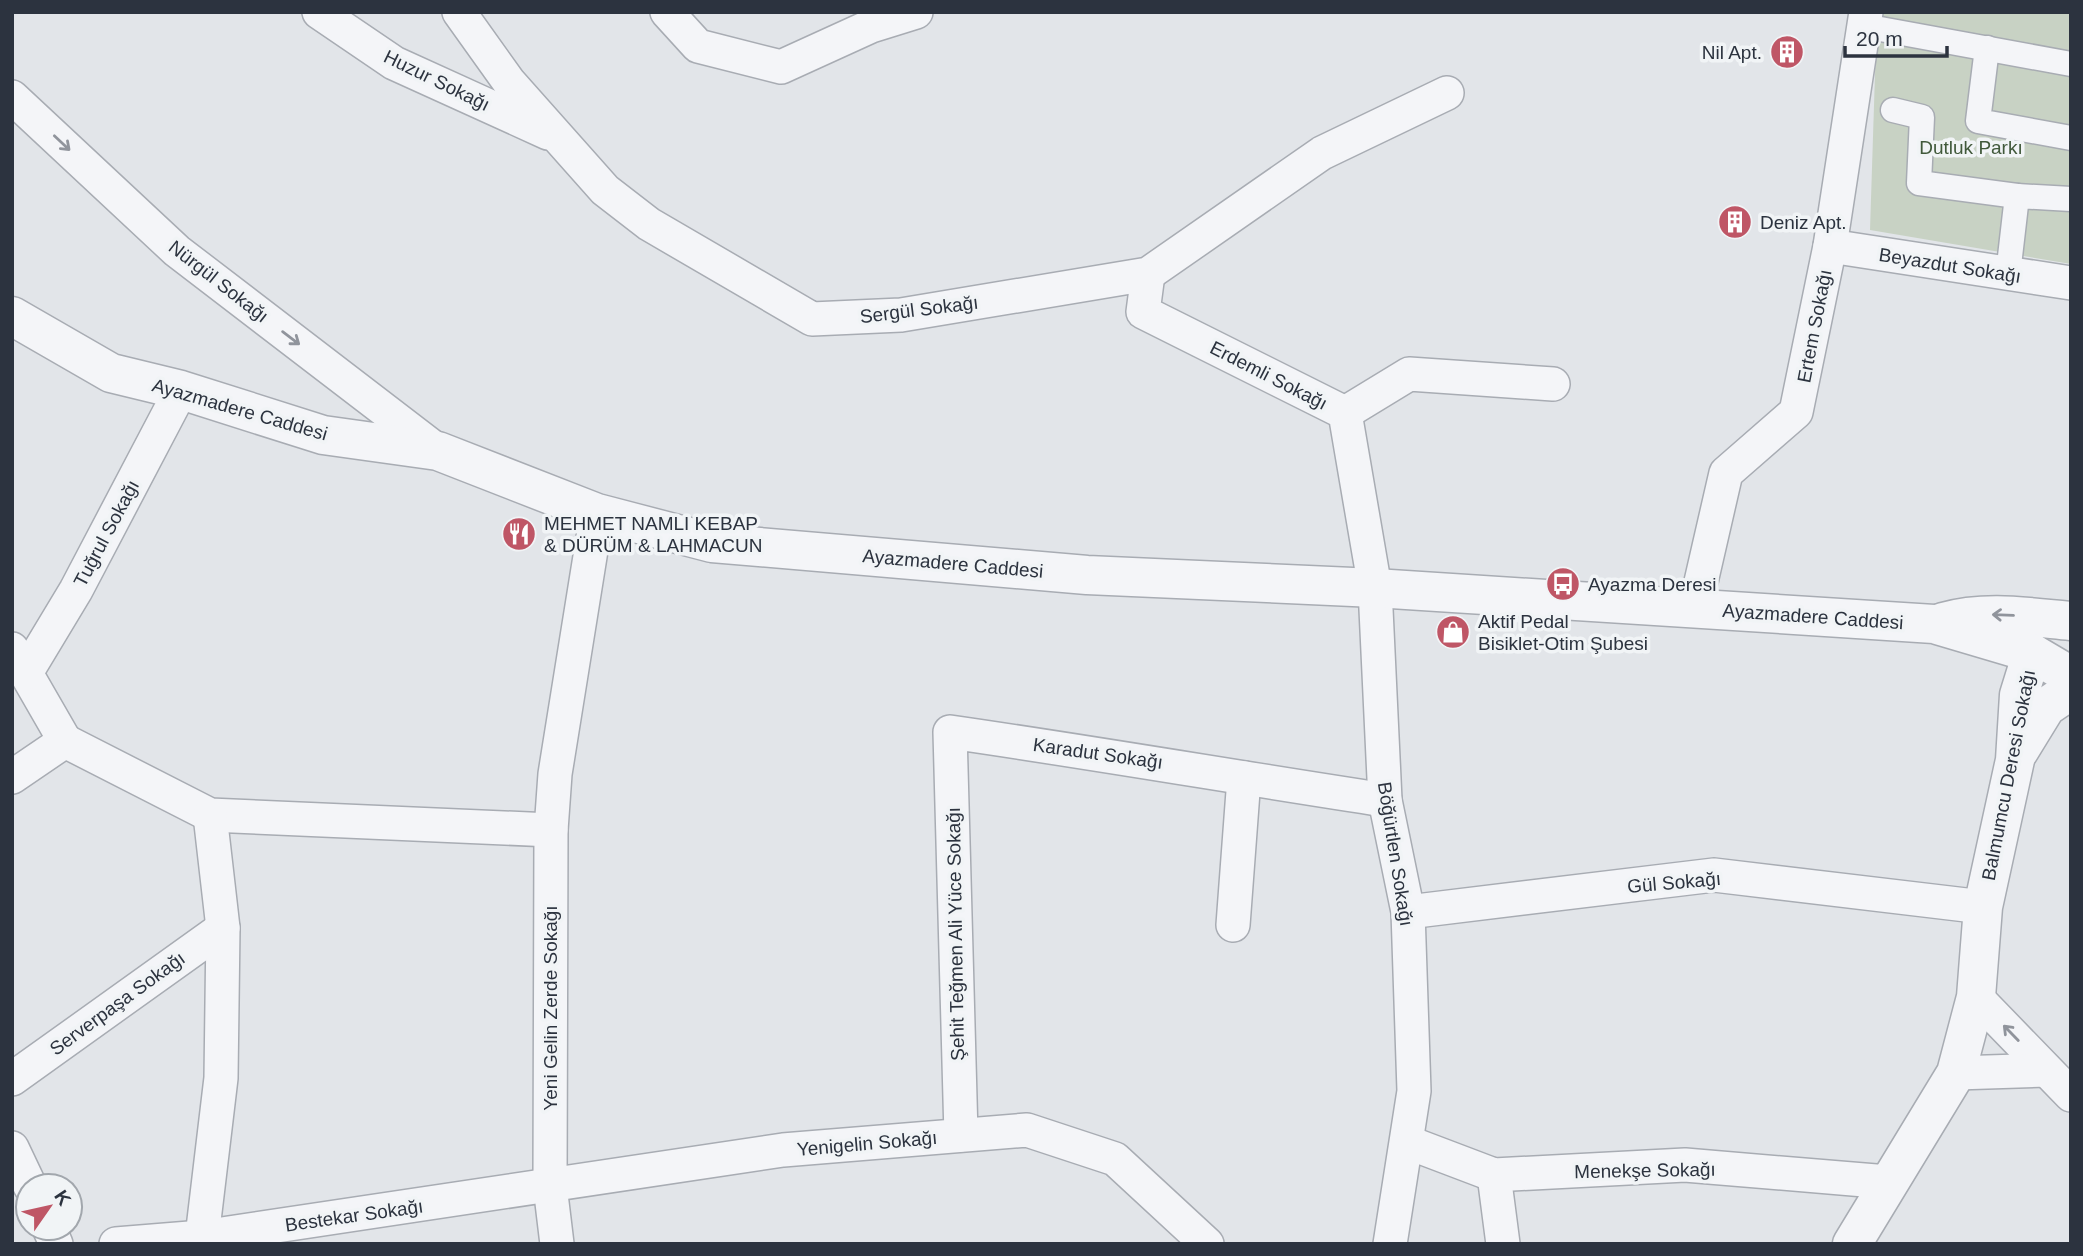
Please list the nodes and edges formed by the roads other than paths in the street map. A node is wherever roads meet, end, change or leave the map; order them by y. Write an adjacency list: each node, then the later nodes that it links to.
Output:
1 (319, 12): 13 (street, Huzur Sokağı)
2 (459, 12): 13 (street, Sergül Sokağı)
3 (667, 12): 5 (street)
4 (916, 12): 5 (street)
5 (868, 19)
6 (1865, 19): 7 (street); 16 (street, Ertem Sokağı)
7 (1987, 48): 8 (street); 12 (street)
8 (2071, 64)
9 (1447, 93): 17 (street, Sergül Sokağı)
10 (12, 97): 24 (street, Nürgül Sokağı, one-way to 24)
11 (1894, 110): 14 (street)
12 (2071, 138)
13 (560, 139): 17 (street, Sergül Sokağı)
14 (2017, 196): 15 (street); 18 (street)
15 (2071, 199)
16 (1830, 246): 18 (street, Beyazdut Sokağı); 27 (street, Ertem Sokağı)
17 (1148, 274): 23 (street, Erdemli Sokağı)
18 (2008, 274): 19 (street, Beyazdut Sokağı)
19 (2071, 284)
20 (12, 316): 22 (street, Ayazmadere Caddesi)
21 (1553, 384): 23 (street)
22 (181, 390): 24 (street, Ayazmadere Caddesi); 30 (street, Tuğrul Sokağı)
23 (1345, 412): 26 (street, Erdemli Sokağı)
24 (438, 451): 25 (street, Ayazmadere Caddesi)
25 (597, 513): 26 (street, Ayazmadere Caddesi); 39 (street, Yeni Gelin Zerde Sokağı)
26 (1375, 588): 27 (street, Ayazmadere Caddesi); 37 (street, Böğürtlen Sokağı)
27 (1695, 608): 29 (street, Ayazmadere Caddesi)
28 (2071, 621): 29 (street, Ayazmadere Caddesi, one-way to 29)
29 (1934, 624): 31 (street, Ayazmadere Caddesi)
30 (19, 661): 33 (street)
31 (2062, 669): 34 (street); 34 (street, Balmumcu Deresi Sokağı)
32 (950, 732): 36 (street, Karadut Sokağı); 49 (street, Şehit Teğmen Ali Yüce Sokağı)
33 (65, 741): 35 (street); 38 (street)
34 (2015, 760): 40 (street, Balmumcu Deresi Sokağı)
35 (12, 777)
36 (1244, 778): 37 (street, Karadut Sokağı); 42 (street)
37 (1385, 800): 41 (street, Böğürtlen Sokağı)
38 (211, 815): 39 (street); 43 (street)
39 (551, 830): 55 (street, Yeni Gelin Zerde Sokağı)
40 (1983, 907): 41 (street, Gül Sokağı); 44 (street, Balmumcu Deresi Sokağı)
41 (1408, 912): 50 (street, Böğürtlen Sokağı)
42 (1233, 925)
43 (223, 928): 47 (street, Serverpaşa Sokağı); 56 (street)
44 (1976, 997): 45 (street, one-way to 44); 46 (street, Balmumcu Deresi Sokağı)
45 (2046, 1070): 46 (street); 48 (street)
46 (1956, 1073): 54 (street, Balmumcu Deresi Sokağı)
47 (12, 1079)
48 (2071, 1095)
49 (961, 1135): 55 (street, Yenigelin Sokağı); 59 (street, Yenigelin Sokağı)
50 (1407, 1142): 53 (street, Menekşe Sokağı); 60 (street, Böğürtlen Sokağı)
51 (12, 1148): 52 (street)
52 (23, 1172)
53 (1494, 1175): 54 (street, Menekşe Sokağı); 61 (street)
54 (1888, 1182): 62 (street, Balmumcu Deresi Sokağı)
55 (550, 1186): 56 (street, Bestekar Sokağı); 58 (street)
56 (184, 1240): 57 (street, Bestekar Sokağı)
57 (116, 1244)
58 (557, 1244)
59 (1207, 1244)
60 (1390, 1244)
61 (1503, 1244)
62 (1852, 1244)

